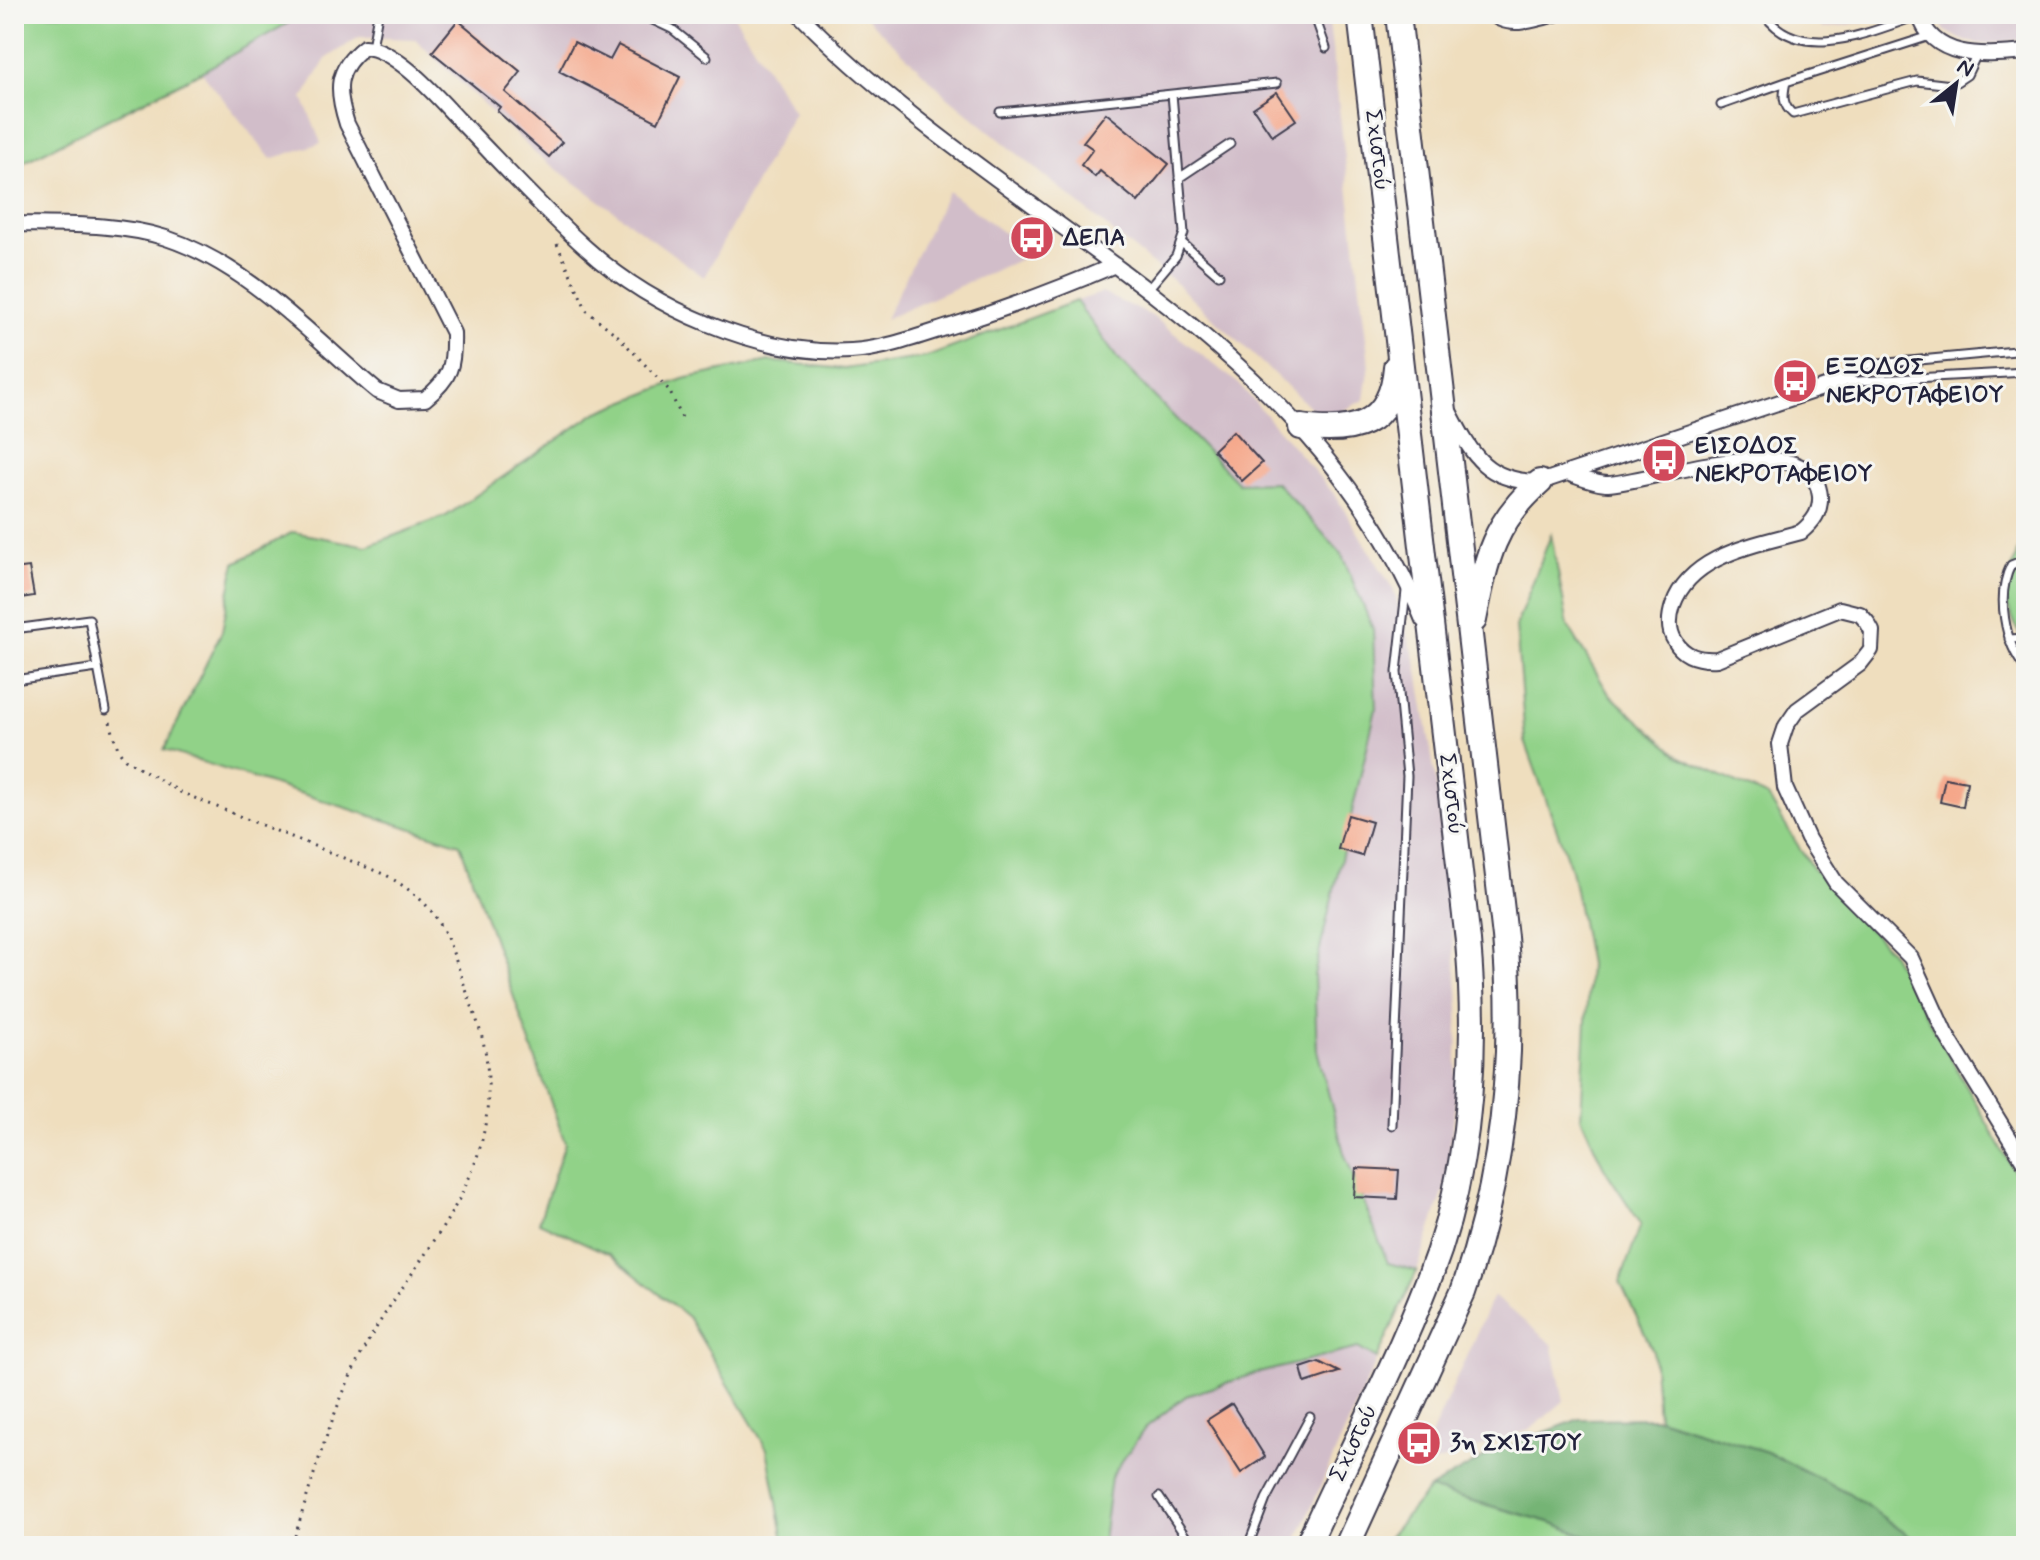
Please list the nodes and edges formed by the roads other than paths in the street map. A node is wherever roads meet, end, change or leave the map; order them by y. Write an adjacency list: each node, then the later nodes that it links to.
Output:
1 (378, 14): 12 (lane)
2 (640, 14): 16 (lane)
3 (799, 14): 26 (street)
4 (1314, 14): 13 (lane)
5 (1360, 14): 29 (main road, Σχιστού)
6 (1398, 14): 33 (main road, Σχιστού)
7 (1488, 14): 8 (lane)
8 (1567, 14)
9 (1764, 14): 10 (lane)
10 (1919, 15): 11 (street)
11 (1932, 36): 15 (street); 17 (lane)
12 (372, 47): 24 (street); 26 (street)
13 (1326, 48)
14 (2026, 52): 15 (street)
15 (1976, 56): 17 (lane)
16 (707, 57)
17 (1786, 82): 20 (lane)
18 (1277, 83): 19 (lane)
19 (1172, 94): 21 (lane); 23 (lane)
20 (1721, 105)
21 (1000, 112)
22 (1230, 144): 23 (lane)
23 (1179, 178): 25 (lane)
24 (14, 224)
25 (1181, 242): 27 (lane); 28 (lane)
26 (1115, 265): 28 (street)
27 (1219, 275)
28 (1149, 288): 34 (street)
29 (1399, 333): 34 (main road); 43 (main road, Σχιστού)
30 (2026, 350): 32 (lane)
31 (2026, 372): 32 (lane)
32 (1840, 382): 35 (street)
33 (1443, 399): 36 (street); 42 (main road, Σχιστού)
34 (1301, 427): 38 (street)
35 (1567, 473): 36 (street); 49 (street)
36 (1540, 482): 42 (main road)
37 (2026, 559): 41 (lane)
38 (1407, 581): 43 (street); 48 (lane)
39 (14, 629): 44 (lane)
40 (2026, 638): 41 (lane)
41 (2009, 639): 45 (lane)
42 (1470, 642): 55 (main road, Σχιστού)
43 (1433, 646): 54 (main road, Σχιστού)
44 (97, 668): 46 (lane); 47 (lane)
45 (2026, 669)
46 (14, 680)
47 (106, 710)
48 (1392, 1125)
49 (2026, 1165)
50 (1310, 1417): 53 (lane)
51 (1159, 1497): 52 (lane)
52 (1192, 1546)
53 (1248, 1546)
54 (1307, 1546)
55 (1347, 1546)

